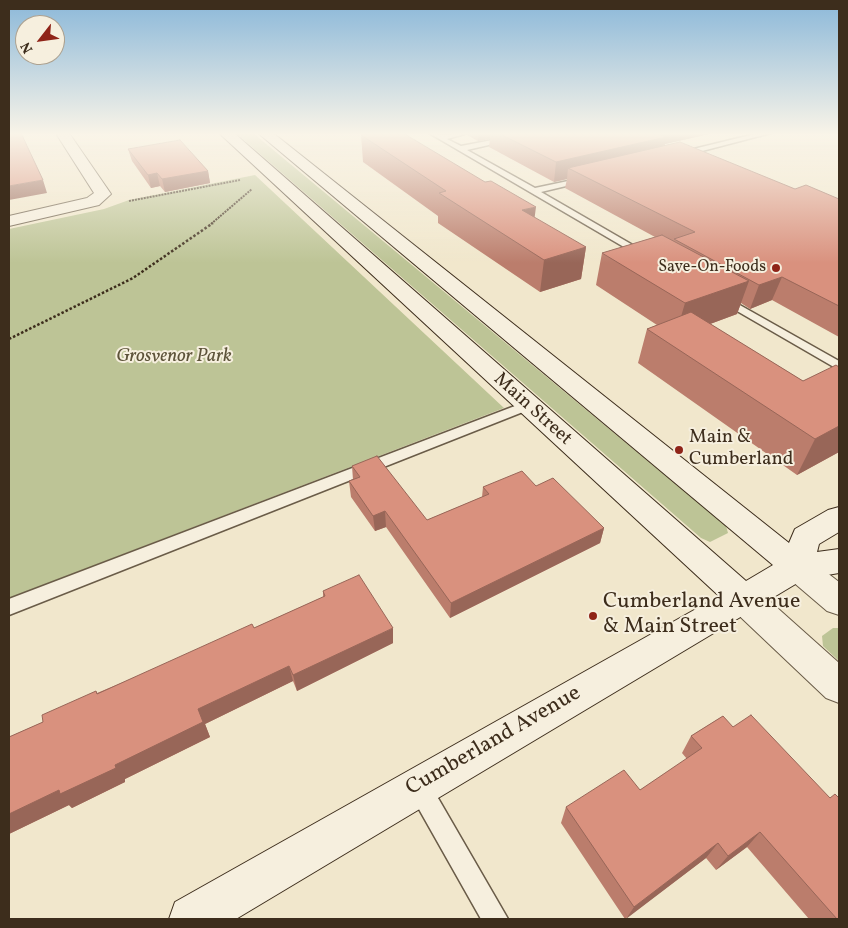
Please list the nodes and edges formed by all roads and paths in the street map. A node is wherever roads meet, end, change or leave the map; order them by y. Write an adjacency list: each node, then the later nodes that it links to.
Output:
1 (91, 176): 10 (street)
2 (274, 176): 15 (street, Main Street)
3 (319, 176): 18 (street)
4 (508, 176): 8 (lane)
5 (591, 177): 8 (lane)
6 (243, 179): 9 (path)
7 (256, 186): 13 (path)
8 (534, 191): 11 (lane)
9 (128, 201)
10 (9, 221)
11 (652, 259)
12 (712, 293): 14 (lane)
13 (9, 339)
14 (839, 366)
15 (528, 405): 19 (street, Main Street); 21 (lane)
16 (839, 518): 18 (street)
17 (839, 561): 18 (street)
18 (797, 566): 19 (street, Cumberland Avenue); 20 (street)
19 (742, 598): 22 (street, Main Street); 23 (street, Cumberland Avenue)
20 (839, 601)
21 (9, 607)
22 (839, 686)
23 (419, 787): 24 (street, Cumberland Avenue); 25 (lane)
24 (192, 919)
25 (494, 919)

